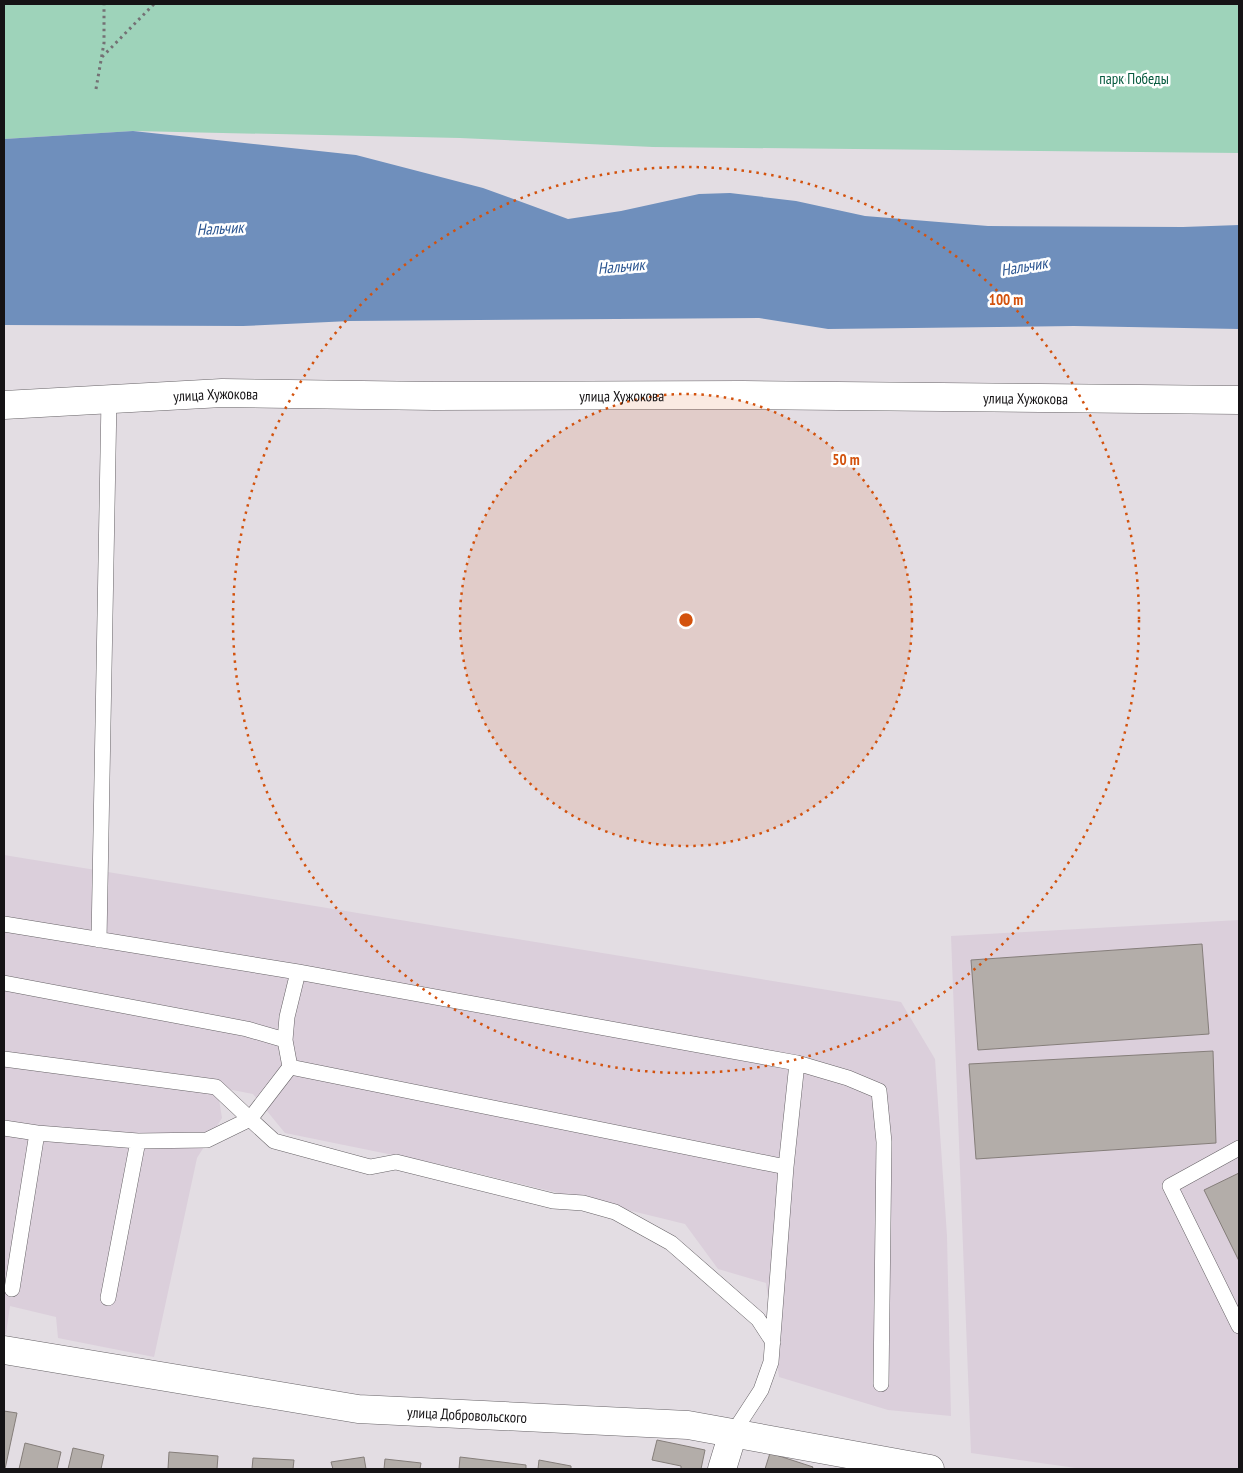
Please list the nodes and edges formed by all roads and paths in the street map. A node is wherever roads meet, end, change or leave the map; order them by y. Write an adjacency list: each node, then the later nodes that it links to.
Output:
1 (104, 4): 3 (path)
2 (154, 4): 3 (path)
3 (102, 57): 4 (path)
4 (96, 89)
5 (109, 399): 6 (street, улица Хужокова); 7 (street, улица Хужокова); 9 (lane)
6 (1239, 400)
7 (4, 406)
8 (4, 924): 9 (lane)
9 (99, 940): 10 (lane)
10 (298, 972): 12 (lane); 14 (lane)
11 (4, 984): 12 (lane)
12 (285, 1040): 15 (lane)
13 (4, 1059): 16 (lane)
14 (797, 1063): 21 (lane); 27 (lane)
15 (290, 1067): 16 (lane); 21 (lane)
16 (250, 1120): 19 (lane); 25 (lane)
17 (4, 1128): 18 (lane)
18 (37, 1133): 19 (lane); 22 (lane)
19 (138, 1141): 23 (lane)
20 (1239, 1148): 24 (lane)
21 (786, 1167): 25 (lane)
22 (12, 1290)
23 (108, 1298)
24 (1239, 1326)
25 (773, 1342): 28 (lane)
26 (4, 1350): 28 (street, улица Добровольского)
27 (881, 1384)
28 (733, 1433): 29 (street); 30 (street, улица Добровольского)
29 (722, 1469)
30 (930, 1469)

